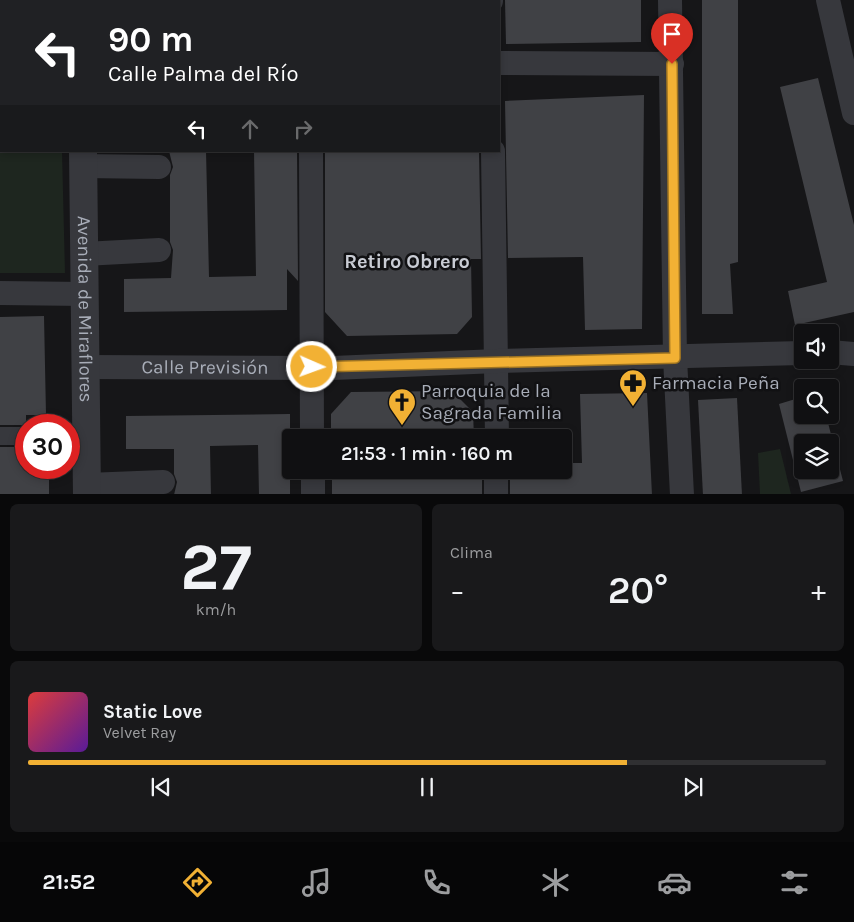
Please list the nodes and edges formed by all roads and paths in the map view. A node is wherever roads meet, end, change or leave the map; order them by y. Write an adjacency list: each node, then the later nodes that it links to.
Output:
1 (670, 0): 4 (street)
2 (828, 0): 5 (street)
3 (500, 63): 4 (street)
4 (672, 64): 17 (street)
5 (854, 113)
6 (311, 152): 20 (street)
7 (493, 152): 18 (street)
8 (83, 159): 9 (street); 11 (street, Avenida de Miraflores)
9 (159, 167)
10 (159, 250): 11 (street)
11 (84, 254): 13 (street, Avenida de Miraflores)
12 (0, 293): 13 (street)
13 (85, 294): 19 (street, Avenida de Miraflores)
14 (794, 353): 17 (street, Calle Previsión)
15 (839, 353): 16 (street)
16 (854, 354)
17 (675, 358): 18 (street, Calle Previsión); 33 (street)
18 (497, 361): 20 (street, Calle Previsión); 23 (street)
19 (86, 367): 20 (street, Calle Previsión); 21 (street, Avenida de Miraflores)
20 (312, 367): 22 (street)
21 (80, 418)
22 (312, 429)
23 (496, 429)
24 (0, 436): 25 (street)
25 (15, 436)
26 (80, 447): 30 (street, Avenida de Miraflores)
27 (312, 479): 31 (street)
28 (496, 479): 32 (street)
29 (163, 482): 30 (street)
30 (87, 490)
31 (313, 494)
32 (496, 494)
33 (682, 494)

